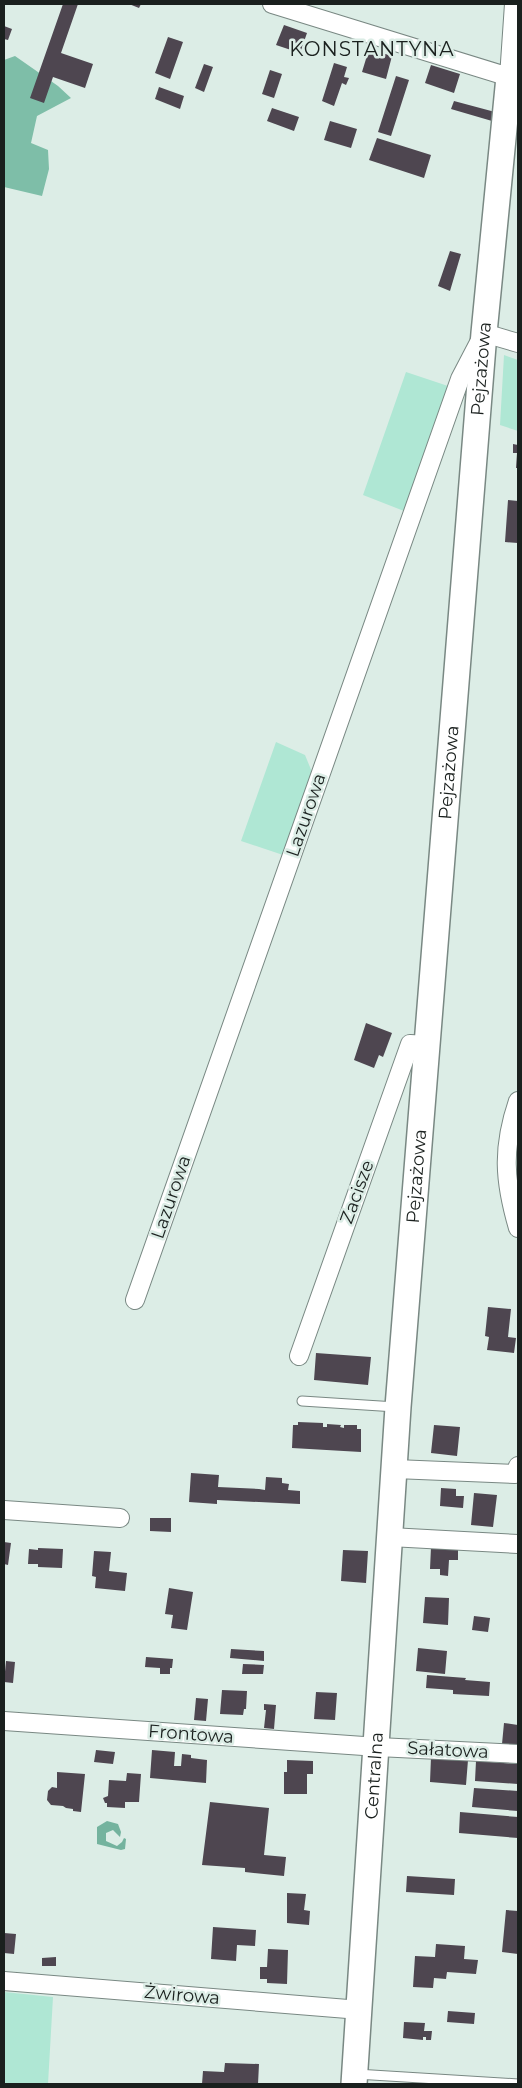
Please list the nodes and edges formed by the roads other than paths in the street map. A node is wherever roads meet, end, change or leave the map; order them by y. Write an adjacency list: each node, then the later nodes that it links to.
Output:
1 (272, 4): 3 (street)
2 (514, 4): 3 (street)
3 (514, 78): 4 (street, Pejzażowa)
4 (484, 333): 5 (street); 6 (street, Pejzażowa); 9 (street, Lazurowa)
5 (518, 343)
6 (427, 1045): 10 (street, Zacisze); 12 (street, Pejzażowa)
7 (518, 1101): 8 (street)
8 (518, 1228)
9 (135, 1300)
10 (299, 1356)
11 (302, 1401): 12 (lane)
12 (398, 1407): 14 (street, Pejzażowa)
13 (518, 1466): 14 (street)
14 (395, 1469): 17 (street, Centralna)
15 (4, 1510): 16 (street)
16 (120, 1518)
17 (390, 1537): 18 (street); 20 (street, Centralna)
18 (518, 1544)
19 (4, 1721): 20 (street, Frontowa)
20 (378, 1747): 21 (street, Sałatowa); 23 (street, Centralna)
21 (518, 1754)
22 (4, 1981): 23 (street, Żwirowa)
23 (360, 2010): 24 (street, Centralna)
24 (355, 2079): 25 (lane)
25 (518, 2084)

